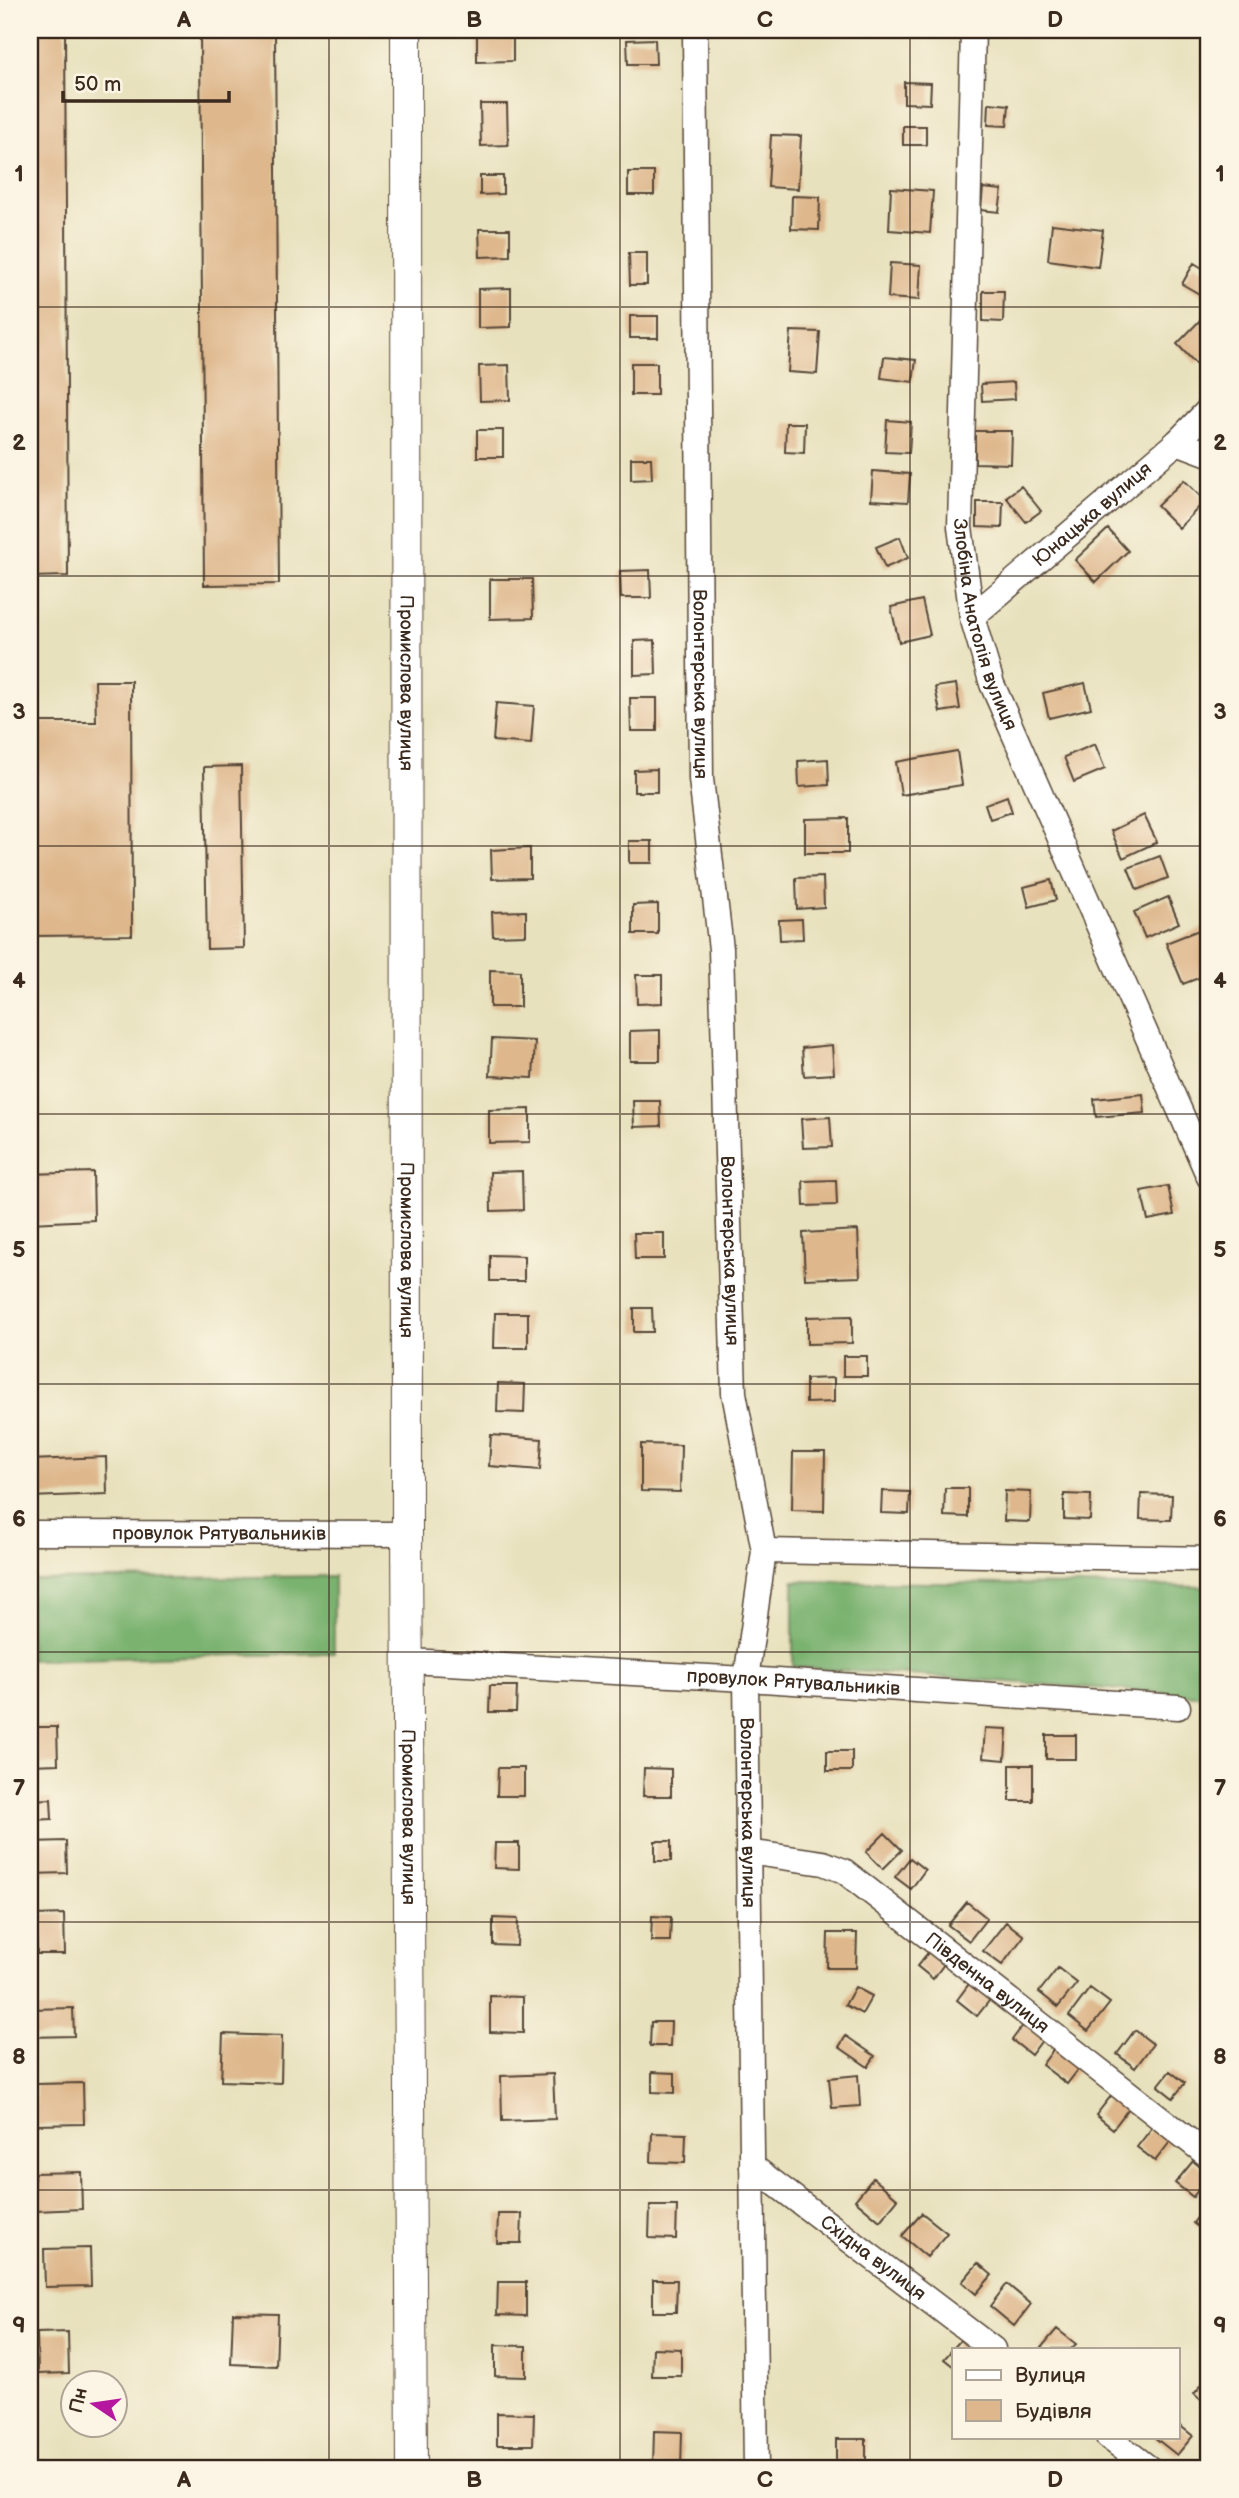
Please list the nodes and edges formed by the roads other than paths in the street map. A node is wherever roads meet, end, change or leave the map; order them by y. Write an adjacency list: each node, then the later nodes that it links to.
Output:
1 (406, 30): 10 (street, Промислова вулиця)
2 (695, 30): 11 (street, Волонтерська вулиця)
3 (973, 30): 7 (street, Злобіна Анатолія вулиця)
4 (1209, 409): 5 (street, Юнацька вулиця)
5 (1177, 442): 6 (street); 7 (street, Юнацька вулиця)
6 (1209, 454)
7 (972, 617): 8 (street, Злобіна Анатолія вулиця)
8 (1209, 1177)
9 (30, 1533): 10 (street, провулок Рятувальників)
10 (407, 1534): 13 (street, Промислова вулиця)
11 (764, 1551): 12 (street); 14 (street, Волонтерська вулиця)
12 (1209, 1559)
13 (409, 1661): 14 (street, провулок Рятувальників); 21 (street, Промислова вулиця)
14 (746, 1679): 15 (street, провулок Рятувальників); 16 (street, Волонтерська вулиця)
15 (1178, 1707)
16 (748, 1852): 17 (street, Південна вулиця); 18 (street, Волонтерська вулиця)
17 (1209, 2156)
18 (752, 2166): 19 (street, Східна вулиця); 22 (street, Волонтерська вулиця)
19 (992, 2348)
20 (1109, 2438): 23 (street)
21 (412, 2468)
22 (756, 2468)
23 (1149, 2468)

